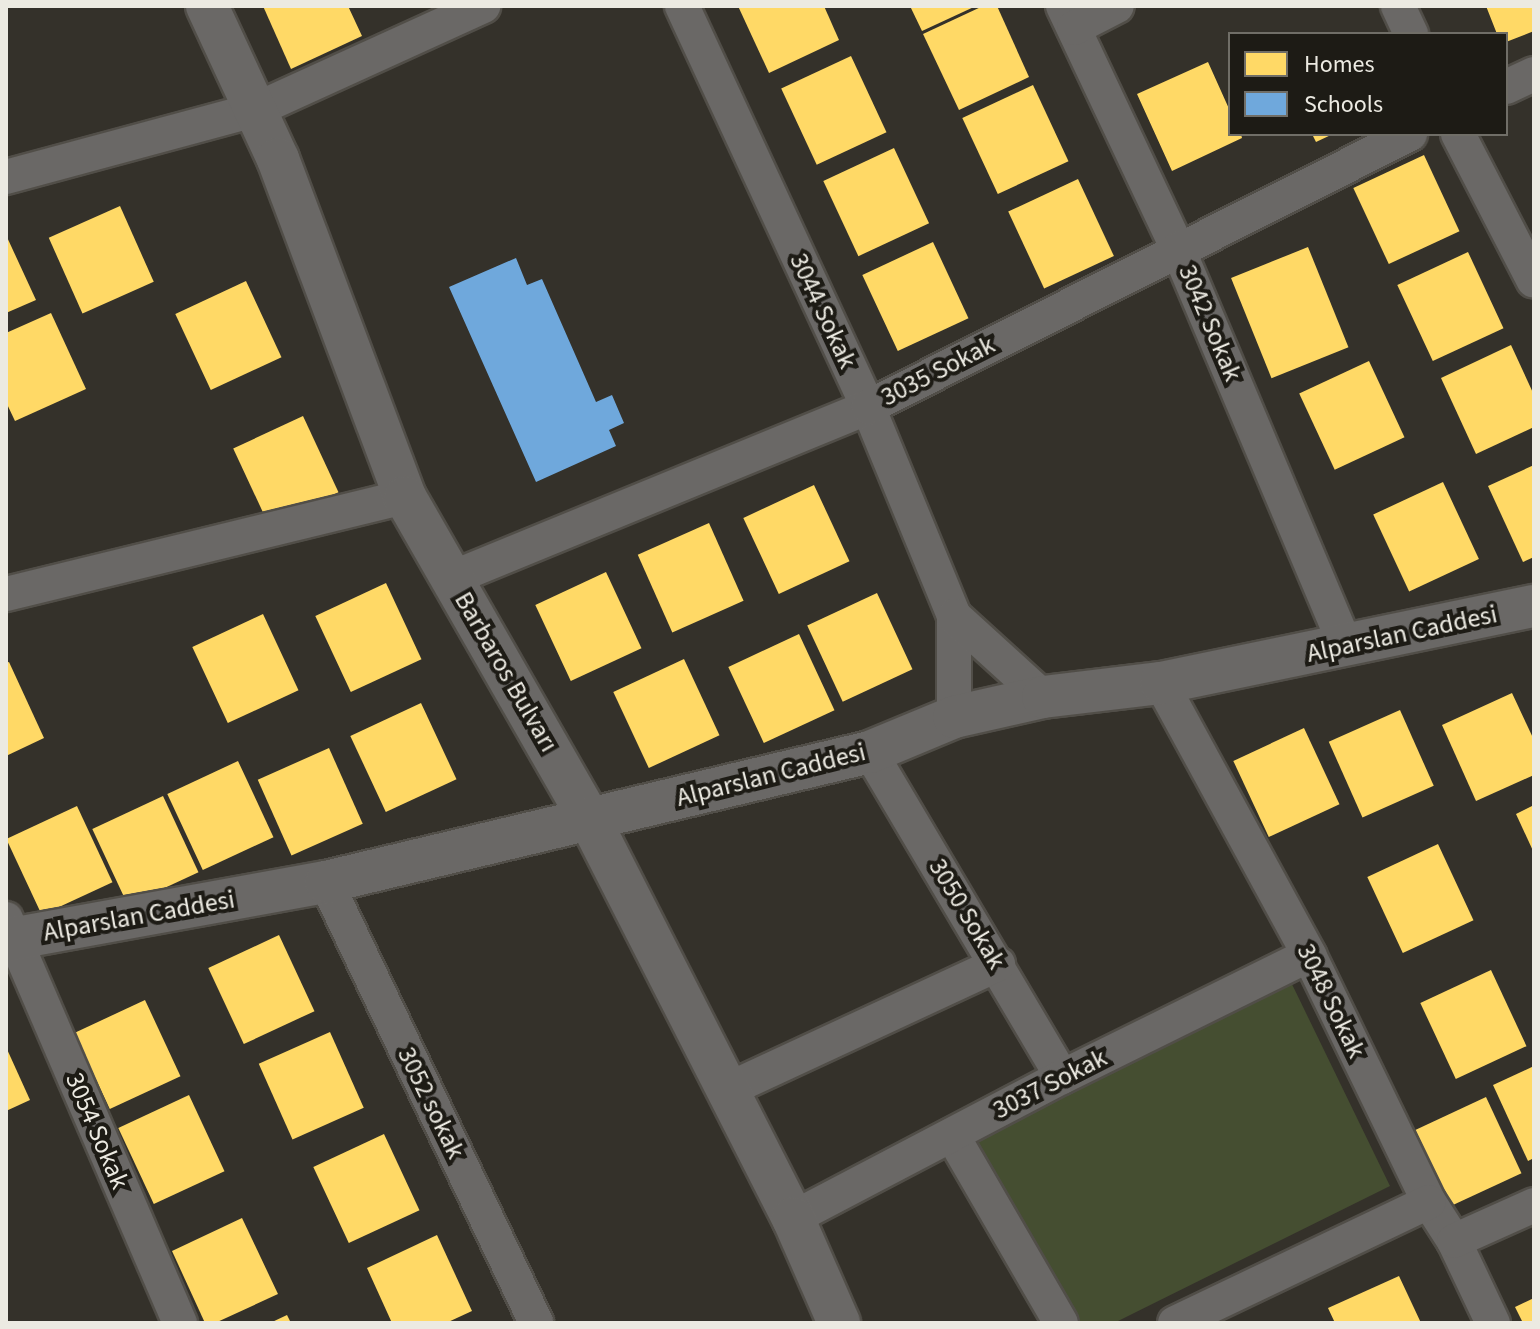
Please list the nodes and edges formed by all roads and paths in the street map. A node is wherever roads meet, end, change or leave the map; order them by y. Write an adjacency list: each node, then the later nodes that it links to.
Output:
1 (207, 6): 10 (street, Barbaros Bulvarı)
2 (483, 6): 10 (street)
3 (682, 6): 16 (street, 3044 Sokak)
4 (1117, 6): 6 (street)
5 (1398, 6): 7 (street)
6 (1068, 17): 14 (street, 3042 Sokak)
7 (1410, 32)
8 (1534, 74): 9 (street)
9 (1508, 86)
10 (255, 110): 13 (street); 17 (street, Barbaros Bulvarı)
11 (1406, 136): 14 (street, 3035 Sokak)
12 (1459, 136): 15 (street)
13 (6, 177)
14 (1178, 249): 16 (street, 3035 Sokak); 22 (street, 3042 Sokak)
15 (1534, 281)
16 (868, 407): 18 (street, 3035 Sokak); 21 (street, 3044 Sokak)
17 (405, 497): 18 (street, Barbaros Bulvarı); 19 (street)
18 (452, 578): 27 (street, Barbaros Bulvarı)
19 (6, 594)
20 (1534, 606): 22 (street, Alparslan Caddesi)
21 (954, 616): 24 (street); 25 (street, 3044 Sokak)
22 (1346, 646): 23 (street, Alparslan Caddesi)
23 (1161, 683): 24 (street, Alparslan Caddesi); 30 (street, 3048 Sokak)
24 (1043, 697): 25 (street, Alparslan Caddesi)
25 (954, 717): 26 (street, Alparslan Caddesi)
26 (870, 752): 27 (street, Alparslan Caddesi); 31 (street, 3050 Sokak)
27 (590, 820): 28 (street, Alparslan Caddesi); 33 (street, Barbaros Bulvarı)
28 (326, 882): 29 (street, Alparslan Caddesi); 40 (street, 3052 sokak)
29 (9, 933): 39 (street, 3054 Sokak)
30 (1309, 955): 32 (street, 3037 Sokak); 35 (street, 3048 Sokak)
31 (998, 964): 32 (street, 3050 Sokak); 33 (street)
32 (1062, 1077): 34 (street, 3037 Sokak)
33 (727, 1090): 37 (street, Barbaros Bulvarı)
34 (952, 1135): 37 (street, 3037 Sokak); 42 (street)
35 (1429, 1202): 38 (street, 3048 Sokak); 43 (street)
36 (1534, 1205): 38 (street)
37 (793, 1218): 41 (street, Barbaros Bulvarı)
38 (1454, 1241): 44 (street, 3048 Sokak)
39 (180, 1323)
40 (536, 1323)
41 (839, 1323)
42 (1061, 1323)
43 (1175, 1323)
44 (1493, 1323)

